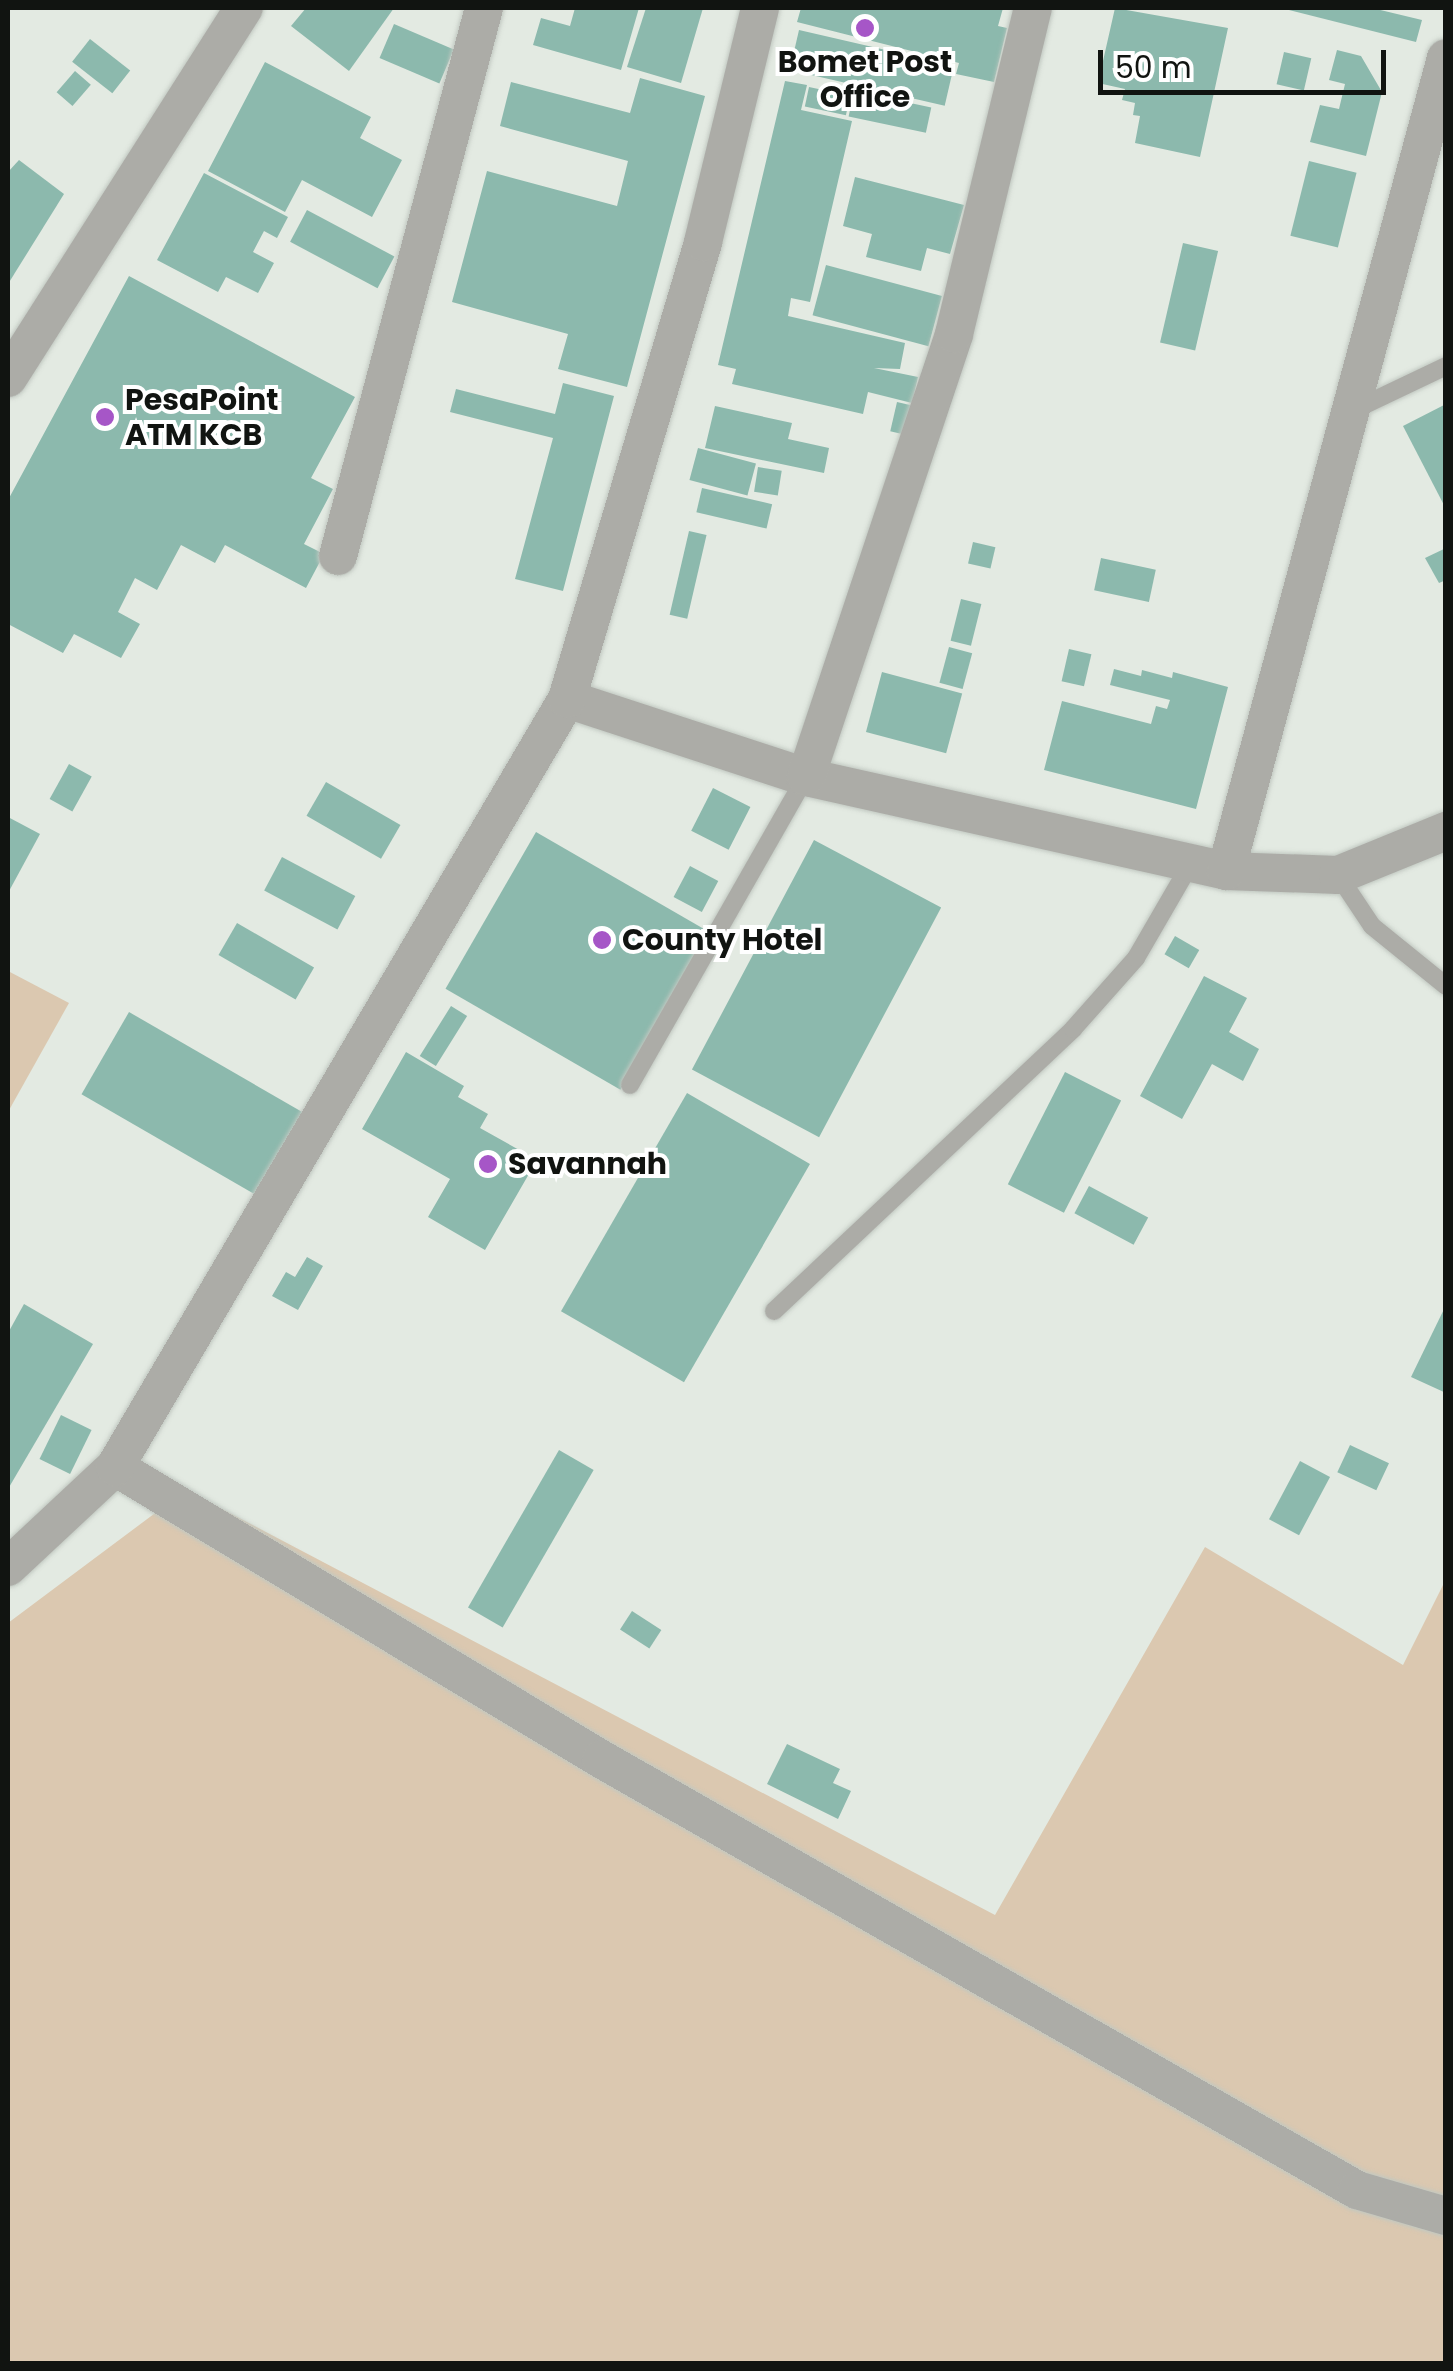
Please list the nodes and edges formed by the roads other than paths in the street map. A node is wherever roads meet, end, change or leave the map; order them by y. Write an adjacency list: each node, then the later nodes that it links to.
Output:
1 (244, 8): 7 (street)
2 (484, 8): 9 (street)
3 (760, 8): 10 (street)
4 (1033, 8): 11 (street)
5 (1446, 58): 8 (street)
6 (1446, 366): 8 (lane)
7 (8, 378)
8 (1356, 408): 13 (street)
9 (338, 556)
10 (567, 700): 11 (street); 18 (street)
11 (806, 777): 13 (street); 16 (lane)
12 (1446, 831): 14 (street)
13 (1208, 868): 14 (street); 17 (lane)
14 (1338, 875): 15 (lane)
15 (1446, 986)
16 (630, 1085)
17 (774, 1310)
18 (115, 1467): 19 (street); 20 (street)
19 (8, 1567)
20 (1446, 2216)

